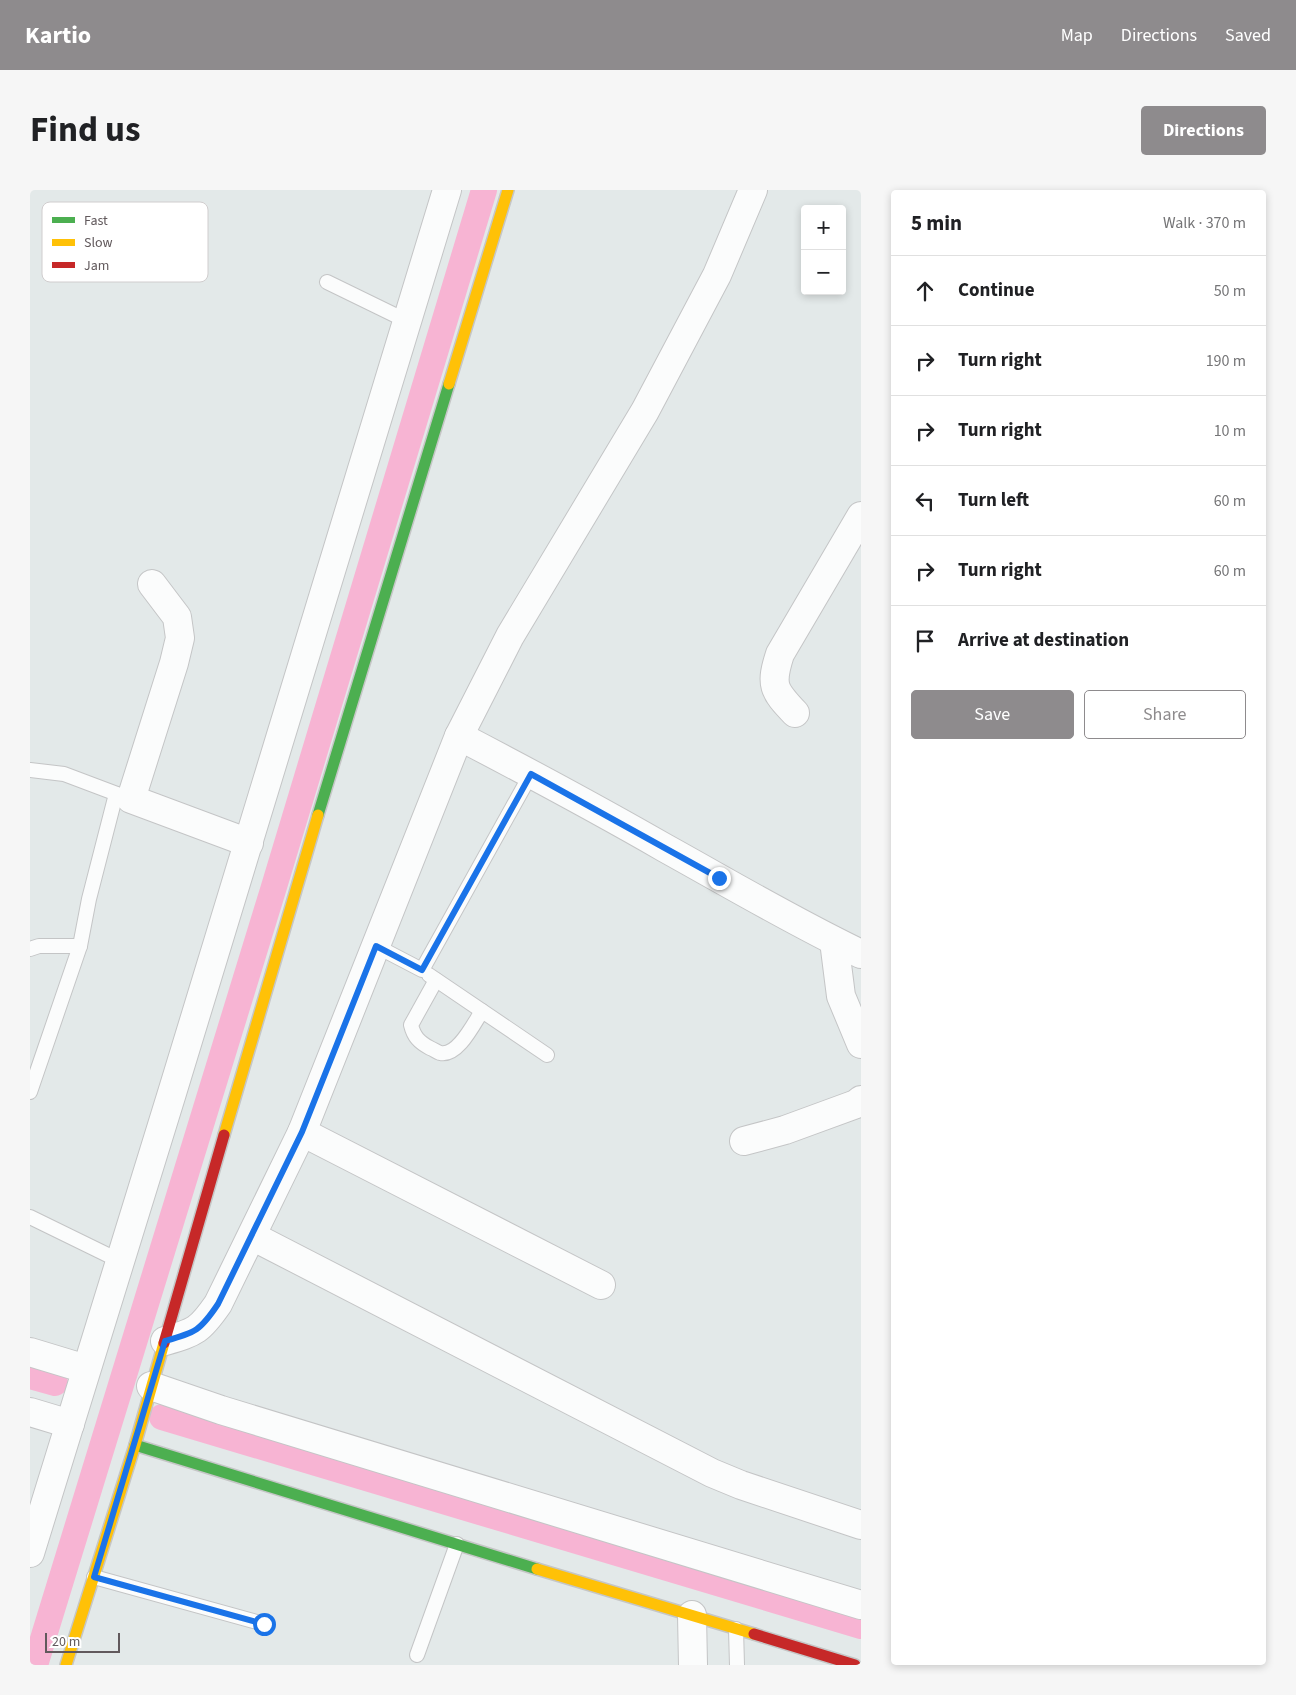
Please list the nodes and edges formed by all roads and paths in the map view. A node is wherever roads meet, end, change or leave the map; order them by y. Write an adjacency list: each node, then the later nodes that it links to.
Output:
1 (447, 190): 5 (street)
2 (508, 190): 32 (street)
3 (753, 190): 9 (street)
4 (327, 282): 5 (lane)
5 (407, 321): 13 (street)
6 (861, 516): 8 (street)
7 (152, 584): 12 (street)
8 (795, 713)
9 (459, 736): 11 (street); 16 (street)
10 (30, 770): 12 (lane)
11 (531, 774): 14 (street); 19 (lane)
12 (123, 796): 13 (street); 15 (lane)
13 (249, 843): 30 (street)
14 (834, 941): 18 (street); 22 (street)
15 (80, 946): 17 (lane); 24 (lane)
16 (376, 946): 19 (lane); 26 (street)
17 (30, 949)
18 (861, 954)
19 (422, 970): 20 (lane)
20 (436, 980): 21 (lane); 21 (lane)
21 (482, 1011): 23 (lane)
22 (861, 1044)
23 (547, 1056)
24 (30, 1092)
25 (861, 1100): 27 (street)
26 (302, 1132): 29 (street); 31 (street)
27 (744, 1140)
28 (30, 1217): 30 (lane)
29 (252, 1236): 32 (street); 39 (street)
30 (120, 1261): 34 (street)
31 (601, 1285)
32 (165, 1341): 35 (street)
33 (30, 1352): 34 (street)
34 (86, 1369): 37 (street)
35 (152, 1386): 38 (street); 43 (street)
36 (30, 1412): 37 (street)
37 (70, 1424): 41 (street)
38 (135, 1445): 40 (street); 42 (street)
39 (861, 1524)
40 (457, 1544): 44 (street); 47 (lane)
41 (30, 1553)
42 (94, 1577): 45 (lane); 48 (street)
43 (861, 1605)
44 (692, 1615): 46 (street); 49 (street)
45 (264, 1624)
46 (736, 1629): 50 (lane); 51 (street)
47 (417, 1656)
48 (66, 1665)
49 (693, 1665)
50 (737, 1665)
51 (856, 1665)

